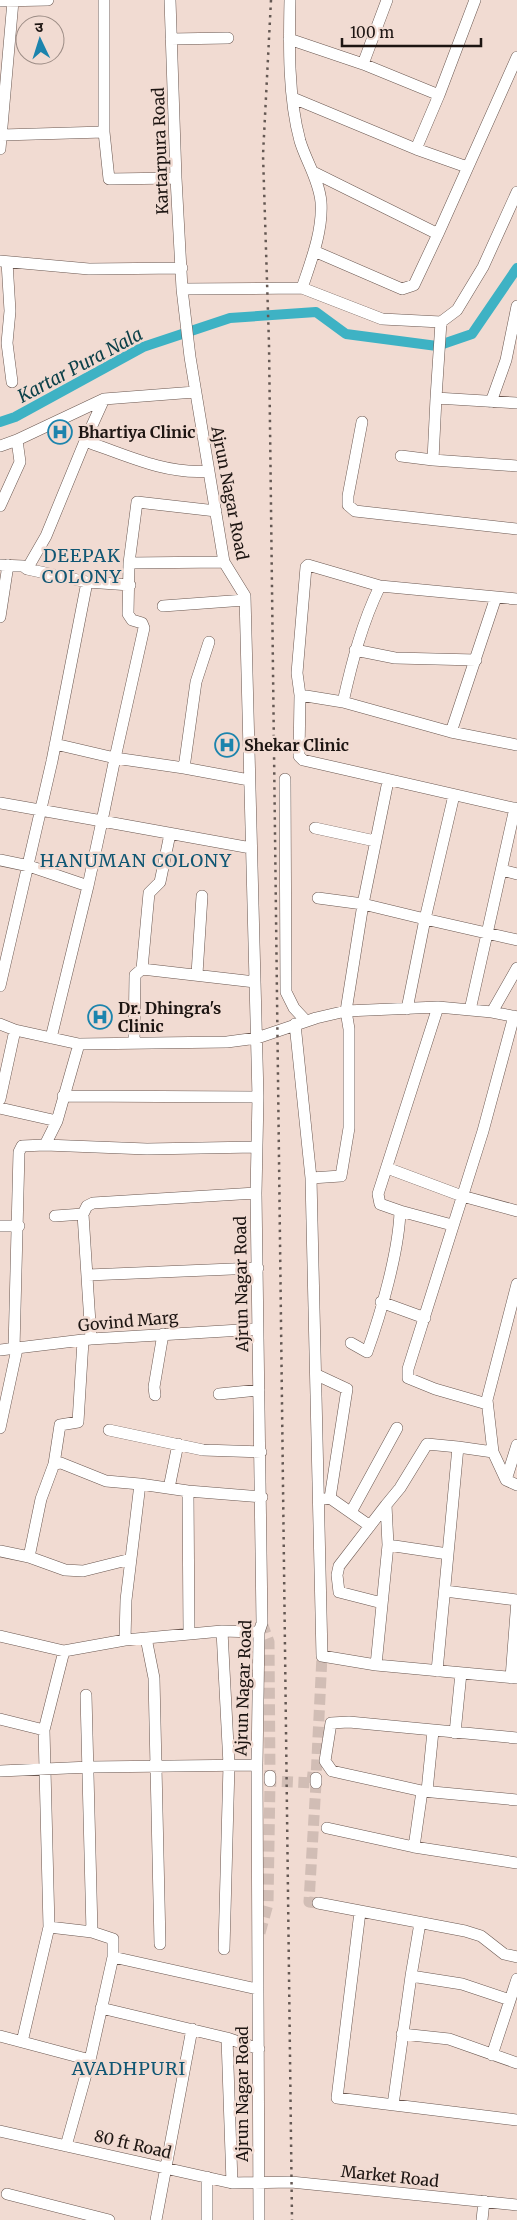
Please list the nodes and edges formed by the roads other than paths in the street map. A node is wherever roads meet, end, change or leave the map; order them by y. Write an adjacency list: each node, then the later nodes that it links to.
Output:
1 (48, 0): 8 (street)
2 (104, 0): 16 (street)
3 (170, 0): 10 (street, Kartarpura Road)
4 (290, 0): 11 (street)
5 (387, 0): 13 (street)
6 (475, 0): 14 (street)
7 (0, 1): 8 (street)
8 (13, 1): 17 (street)
9 (228, 38): 10 (street)
10 (172, 39): 22 (street, Kartarpura Road)
11 (289, 39): 13 (street); 15 (street)
12 (517, 56): 20 (street)
13 (363, 64): 14 (street)
14 (439, 96): 19 (street)
15 (293, 98): 19 (street); 21 (street)
16 (104, 132): 17 (street); 22 (street)
17 (2, 135): 18 (street)
18 (0, 149)
19 (416, 149): 20 (street)
20 (467, 167): 24 (street)
21 (313, 172): 24 (street); 25 (street)
22 (176, 178): 27 (street, Kartarpura Road)
23 (517, 192): 31 (street)
24 (438, 234): 25 (street)
25 (314, 251): 28 (street)
26 (4, 262): 27 (street); 33 (street)
27 (182, 268): 29 (street, Kartarpura Road)
28 (302, 288): 29 (street); 31 (street)
29 (183, 295): 32 (street, Kartarpura Road)
30 (517, 306): 37 (street)
31 (441, 326): 35 (street)
32 (190, 357): 34 (street, Ajrun Nagar Road)
33 (12, 382)
34 (195, 392): 36 (street); 46 (street, Ajrun Nagar Road)
35 (436, 398): 37 (street); 44 (street)
36 (104, 400): 40 (street); 41 (street)
37 (491, 402): 38 (street)
38 (517, 403)
39 (362, 422): 49 (street)
40 (17, 440): 42 (street); 47 (street)
41 (85, 441): 46 (street); 53 (street)
42 (0, 446)
43 (401, 456): 44 (street)
44 (433, 460): 45 (street)
45 (517, 466)
46 (208, 471): 48 (street, Ajrun Nagar Road)
47 (0, 506)
48 (216, 511): 50 (street, Ajrun Nagar Road); 51 (street)
49 (517, 529)
50 (224, 562): 51 (street); 59 (street, Ajrun Nagar Road)
51 (129, 563): 55 (street)
52 (4, 565): 53 (street); 61 (street)
53 (28, 569): 54 (street)
54 (87, 582): 55 (street); 68 (street)
55 (130, 585): 70 (street)
56 (380, 586): 57 (street); 63 (street); 65 (street)
57 (496, 597): 58 (street); 64 (street)
58 (517, 598)
59 (245, 600): 60 (street); 73 (street, Ajrun Nagar Road)
60 (163, 606)
61 (0, 617)
62 (209, 642): 71 (street)
63 (355, 650): 64 (street); 66 (street)
64 (476, 660): 67 (street)
65 (300, 695): 66 (street); 74 (street)
66 (343, 702): 67 (street)
67 (451, 732): 69 (street)
68 (56, 744): 70 (street); 78 (street)
69 (517, 745)
70 (115, 758): 71 (street); 79 (street)
71 (184, 768): 73 (street)
72 (285, 779): 107 (street)
73 (249, 780): 83 (street, Ajrun Nagar Road)
74 (388, 781): 75 (street); 82 (street)
75 (454, 795): 77 (street); 92 (street)
76 (0, 803): 78 (street)
77 (516, 808): 86 (street)
78 (41, 810): 79 (street); 85 (street)
79 (102, 821): 81 (street); 88 (street)
80 (315, 828): 82 (street)
81 (170, 834): 83 (street); 97 (street)
82 (375, 841): 91 (street)
83 (252, 848): 99 (street, Ajrun Nagar Road)
84 (0, 860): 85 (street)
85 (29, 866): 88 (street); 95 (street)
86 (502, 870): 87 (street); 93 (street)
87 (517, 874)
88 (88, 886): 110 (street)
89 (202, 896): 98 (street)
90 (318, 898): 91 (street)
91 (363, 904): 92 (street); 104 (street)
92 (425, 919): 93 (street); 102 (street)
93 (488, 933): 94 (street); 103 (street)
94 (517, 940)
95 (6, 942): 100 (street)
96 (517, 968): 105 (street)
97 (142, 969): 98 (street); 112 (street)
98 (197, 974): 99 (street)
99 (255, 982): 111 (street, Ajrun Nagar Road)
100 (0, 986)
101 (438, 1007): 102 (street); 103 (street); 121 (street)
102 (407, 1010): 104 (street)
103 (470, 1010): 105 (street)
104 (346, 1011): 107 (street); 122 (street)
105 (492, 1012): 106 (street)
106 (516, 1017): 124 (street)
107 (300, 1022): 111 (street); 122 (street)
108 (0, 1024): 109 (street)
109 (15, 1030): 110 (street); 116 (street)
110 (51, 1038): 113 (street)
111 (257, 1038): 112 (street); 115 (street, Ajrun Nagar Road)
112 (134, 1043): 113 (street)
113 (78, 1044): 114 (street)
114 (63, 1096): 115 (street); 118 (street)
115 (258, 1097): 120 (street, Ajrun Nagar Road)
116 (0, 1099)
117 (0, 1108): 118 (street)
118 (57, 1121): 119 (street)
119 (45, 1144): 120 (street); 131 (street)
120 (257, 1147): 123 (street, Ajrun Nagar Road)
121 (387, 1168): 124 (street); 125 (street)
122 (311, 1178): 143 (street)
123 (256, 1192): 127 (street); 132 (street, Ajrun Nagar Road)
124 (462, 1196): 126 (street); 129 (street)
125 (400, 1211): 129 (street); 135 (street)
126 (517, 1211)
127 (83, 1214): 128 (street); 133 (street)
128 (55, 1216)
129 (452, 1225): 136 (street)
130 (0, 1226): 131 (street)
131 (18, 1226): 141 (street)
132 (258, 1268): 133 (street); 137 (street, Ajrun Nagar Road)
133 (88, 1275): 139 (street)
134 (517, 1284): 147 (street)
135 (381, 1302): 136 (street); 140 (street)
136 (425, 1318): 147 (street)
137 (258, 1329): 138 (street, Govind Marg); 144 (street, Ajrun Nagar Road)
138 (163, 1334): 139 (street, Govind Marg); 146 (street)
139 (87, 1340): 141 (street, Govind Marg); 156 (street)
140 (351, 1343)
141 (15, 1349): 142 (street, Govind Marg); 148 (street)
142 (0, 1350)
143 (316, 1375): 162 (street); 162 (street)
144 (259, 1390): 145 (street); 154 (street, Ajrun Nagar Road)
145 (218, 1394)
146 (155, 1395)
147 (487, 1404): 155 (street)
148 (0, 1428)
149 (397, 1428): 164 (street)
150 (109, 1430): 151 (street)
151 (178, 1444): 154 (street); 159 (street)
152 (517, 1446): 157 (street)
153 (458, 1447): 155 (street); 163 (street); 168 (street)
154 (261, 1452): 161 (street, Ajrun Nagar Road)
155 (493, 1452): 157 (street)
156 (54, 1464): 158 (street); 169 (street)
157 (512, 1482)
158 (140, 1484): 159 (street); 170 (street)
159 (169, 1488): 160 (street)
160 (188, 1492): 161 (street); 176 (street)
161 (262, 1497): 175 (street, Ajrun Nagar Road)
162 (324, 1499): 164 (street); 181 (street)
163 (386, 1505): 165 (street); 166 (street)
164 (351, 1512): 165 (street)
165 (370, 1526): 173 (street)
166 (388, 1545): 168 (street); 173 (street)
167 (0, 1551): 169 (street)
168 (448, 1554): 171 (street)
169 (29, 1557): 170 (street)
170 (131, 1559): 179 (street)
171 (445, 1591): 172 (street); 182 (street)
172 (517, 1600): 184 (street)
173 (382, 1603): 181 (street)
174 (222, 1631): 175 (street); 176 (street); 191 (street)
175 (259, 1632): 192 (street, Ajrun Nagar Road)
176 (189, 1634): 178 (street)
177 (0, 1636): 180 (street)
178 (146, 1638): 179 (street); 194 (street)
179 (125, 1640): 180 (street)
180 (64, 1652): 187 (street)
181 (376, 1665): 182 (street)
182 (437, 1671): 183 (street)
183 (461, 1673): 184 (street); 189 (street)
184 (514, 1678)
185 (86, 1695): 193 (street)
186 (1, 1720): 187 (street)
187 (44, 1730): 196 (street)
188 (433, 1731): 189 (street); 197 (street); 197 (street)
189 (455, 1733): 190 (street)
190 (517, 1738)
191 (229, 1765): 192 (street); 194 (street); 208 (street)
192 (257, 1765): 213 (street, Ajrun Nagar Road)
193 (90, 1766): 194 (street); 196 (street); 206 (street)
194 (158, 1766): 207 (street)
195 (0, 1770): 196 (street)
196 (45, 1770): 205 (street)
197 (425, 1791): 198 (street); 200 (street)
198 (517, 1800)
199 (327, 1828): 200 (street)
200 (414, 1847): 201 (street)
201 (517, 1863)
202 (318, 1904): 203 (street)
203 (360, 1912): 204 (street); 225 (street)
204 (420, 1923): 210 (street); 211 (street)
205 (49, 1927): 206 (street); 220 (street)
206 (92, 1932): 209 (street)
207 (160, 1944)
208 (224, 1949)
209 (113, 1957): 213 (street); 215 (street)
210 (517, 1957)
211 (411, 1976): 214 (street); 217 (street)
212 (517, 1979): 214 (street)
213 (257, 1990): 221 (street, Ajrun Nagar Road)
214 (510, 2000): 222 (street)
215 (101, 2008): 216 (street); 223 (street)
216 (192, 2029): 219 (street); 229 (street)
217 (402, 2034): 222 (street); 225 (street)
218 (0, 2036): 220 (street)
219 (227, 2038): 221 (street); 231 (street)
220 (22, 2042): 223 (street)
221 (260, 2049): 232 (street, Ajrun Nagar Road)
222 (492, 2055): 224 (street)
223 (90, 2060): 228 (street)
224 (517, 2063)
225 (394, 2105): 226 (street)
226 (517, 2120)
227 (0, 2131): 228 (street, 80 ft Road)
228 (66, 2146): 229 (street, 80 ft Road)
229 (165, 2168): 230 (street, 80 ft Road); 237 (street)
230 (207, 2178): 231 (street, 80 ft Road); 238 (street)
231 (232, 2183): 232 (street, 80 ft Road)
232 (259, 2184): 234 (street, Market Road); 239 (street, Ajrun Nagar Road)
233 (7, 2194): 236 (street)
234 (484, 2201): 235 (street, Market Road); 240 (street)
235 (517, 2204)
236 (110, 2220)
237 (156, 2220)
238 (207, 2220)
239 (259, 2220)
240 (482, 2220)

